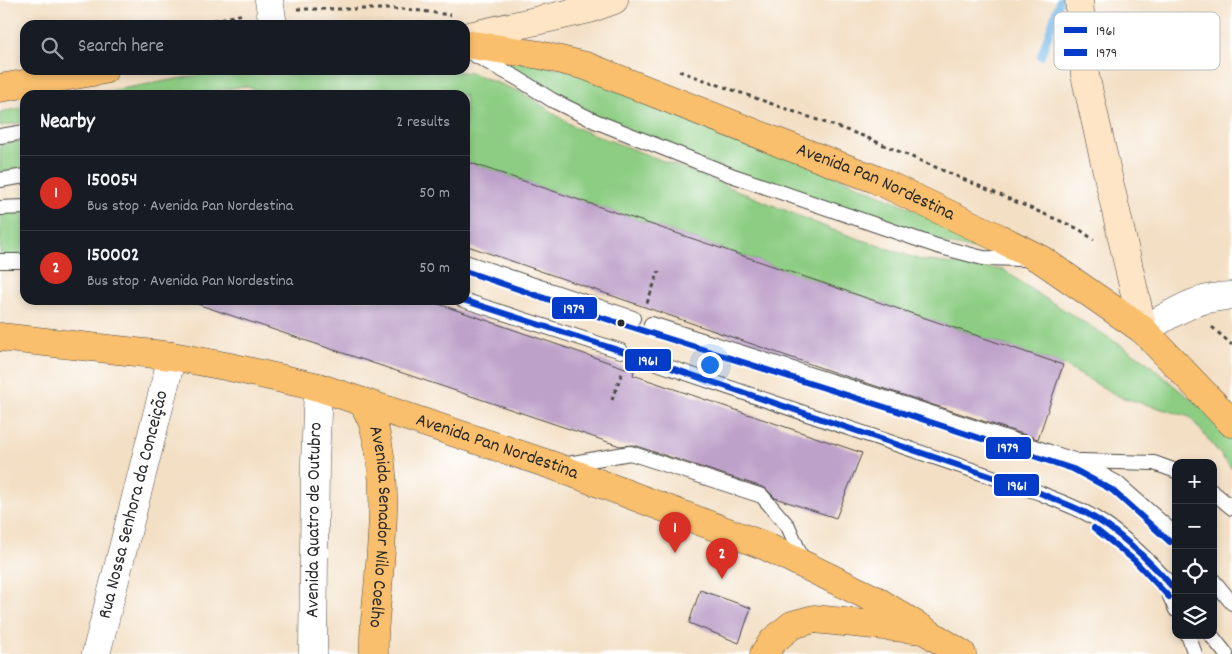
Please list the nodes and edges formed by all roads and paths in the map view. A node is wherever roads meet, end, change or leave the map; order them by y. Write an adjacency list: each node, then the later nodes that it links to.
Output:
1 (269, 0): 3 (street)
2 (614, 0): 4 (main road)
3 (272, 20)
4 (470, 36)
5 (470, 45): 17 (main road, Avenida Pan Nordestina)
6 (470, 53): 17 (lane)
7 (1085, 70): 24 (main road)
8 (75, 75): 9 (main road)
9 (0, 88)
10 (20, 133): 11 (lane)
11 (0, 136)
12 (20, 177): 13 (lane)
13 (0, 180)
14 (20, 206): 15 (lane)
15 (0, 208)
16 (20, 260): 18 (lane)
17 (1042, 260): 24 (main road, Avenida Pan Nordestina)
18 (0, 261)
19 (470, 264): 22 (lane)
20 (1232, 296): 24 (street)
21 (470, 302): 26 (lane)
22 (633, 318)
23 (651, 324): 32 (lane)
24 (1143, 330): 31 (main road, Avenida Pan Nordestina)
25 (0, 337): 27 (main road, Avenida Pan Nordestina)
26 (621, 351)
27 (172, 356): 29 (main road, Avenida Pan Nordestina); 47 (street, Rua Nossa Senhora da Conceição)
28 (639, 357): 39 (lane)
29 (318, 387): 30 (main road, Avenida Pan Nordestina); 48 (street, Avenida Quatro de Outubro)
30 (363, 402): 33 (main road, Avenida Pan Nordestina); 49 (main road, Avenida Senador Nilo Coelho)
31 (1232, 423)
32 (1078, 461): 34 (lane); 37 (lane)
33 (554, 466): 38 (main road, Avenida Pan Nordestina); 38 (lane)
34 (1172, 470)
35 (1217, 495): 36 (lane)
36 (1232, 508)
37 (1172, 532)
38 (805, 565): 44 (main road, Avenida Pan Nordestina)
39 (1157, 569): 41 (lane); 42 (lane)
40 (1217, 585): 43 (lane)
41 (1172, 586)
42 (1172, 601)
43 (1232, 603)
44 (924, 630): 50 (main road); 51 (main road, Avenida Pan Nordestina)
45 (1189, 639): 52 (lane)
46 (1214, 639): 53 (lane)
47 (96, 654)
48 (313, 654)
49 (374, 654)
50 (764, 654)
51 (962, 654)
52 (1195, 654)
53 (1226, 654)

